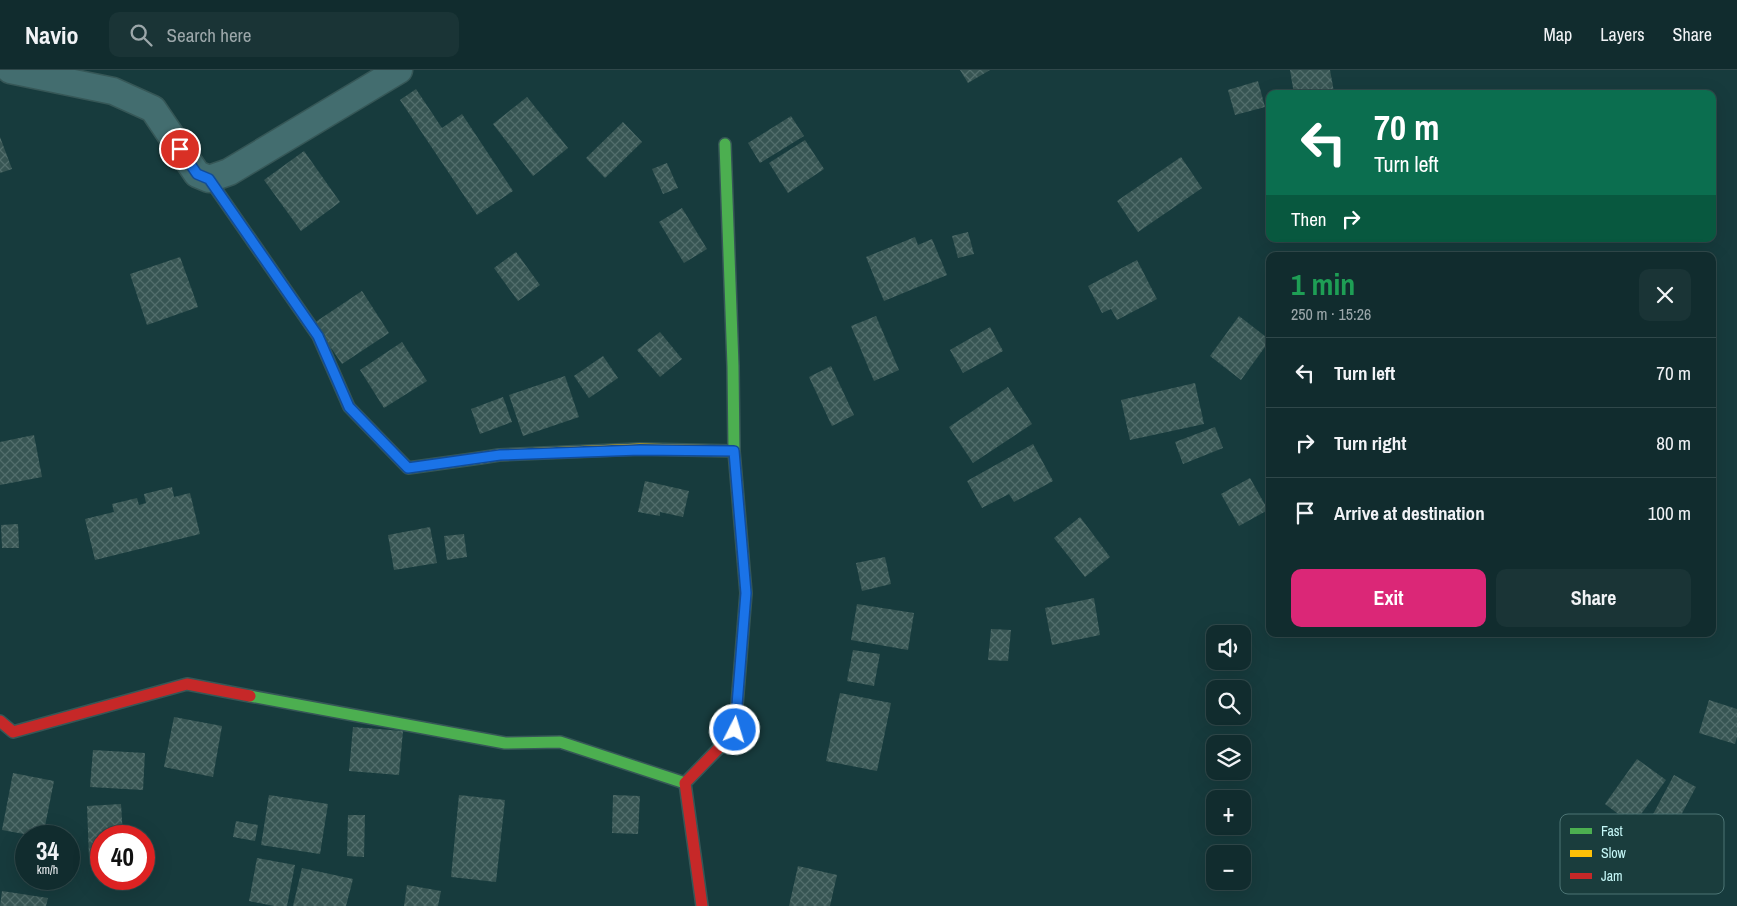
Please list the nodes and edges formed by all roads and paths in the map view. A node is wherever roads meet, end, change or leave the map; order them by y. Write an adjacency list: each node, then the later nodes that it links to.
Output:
1 (10, 70): 4 (street)
2 (399, 70): 4 (street)
3 (725, 144): 5 (street)
4 (209, 179): 5 (street)
5 (734, 451): 7 (street)
6 (0, 721): 7 (street)
7 (685, 783): 8 (street)
8 (702, 906)

